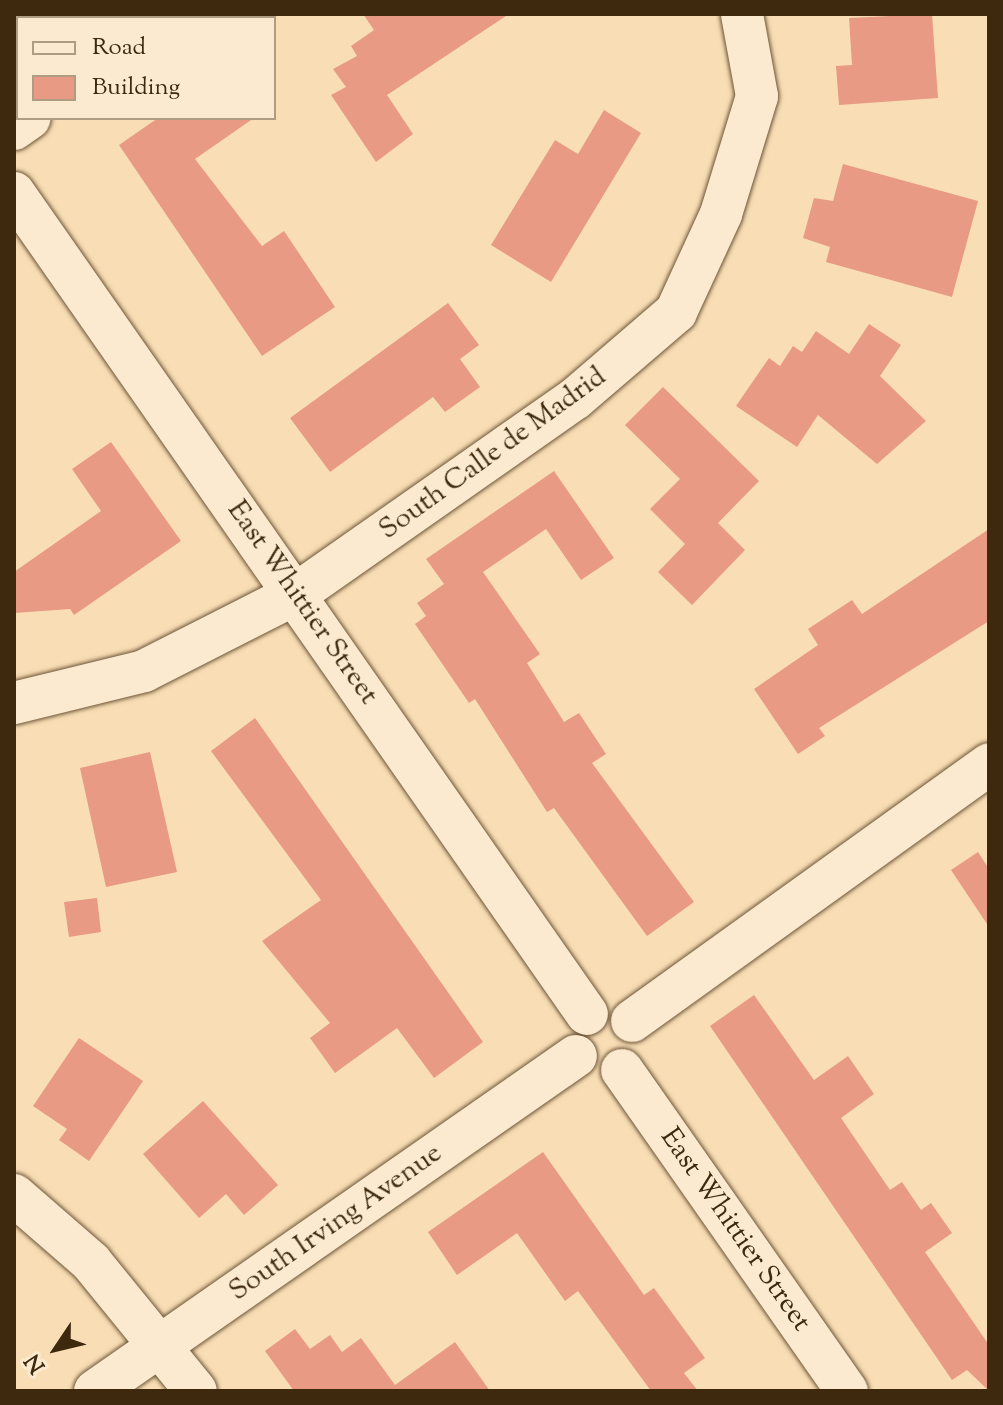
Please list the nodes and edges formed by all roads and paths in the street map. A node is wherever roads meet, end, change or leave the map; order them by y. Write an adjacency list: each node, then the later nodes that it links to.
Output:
1 (742, 14): 3 (street, South Calle de Madrid)
2 (14, 193): 3 (street, East Whittier Street)
3 (296, 594): 4 (street, South Calle de Madrid); 6 (street, East Whittier Street)
4 (14, 703)
5 (989, 764): 7 (street)
6 (587, 1014): 7 (street); 8 (street)
7 (632, 1021): 9 (street)
8 (576, 1056): 9 (street); 11 (street, South Irving Avenue)
9 (622, 1070): 14 (street, East Whittier Street)
10 (14, 1195): 11 (street)
11 (164, 1345): 12 (street, South Irving Avenue); 13 (street)
12 (95, 1391)
13 (196, 1391)
14 (847, 1391)

